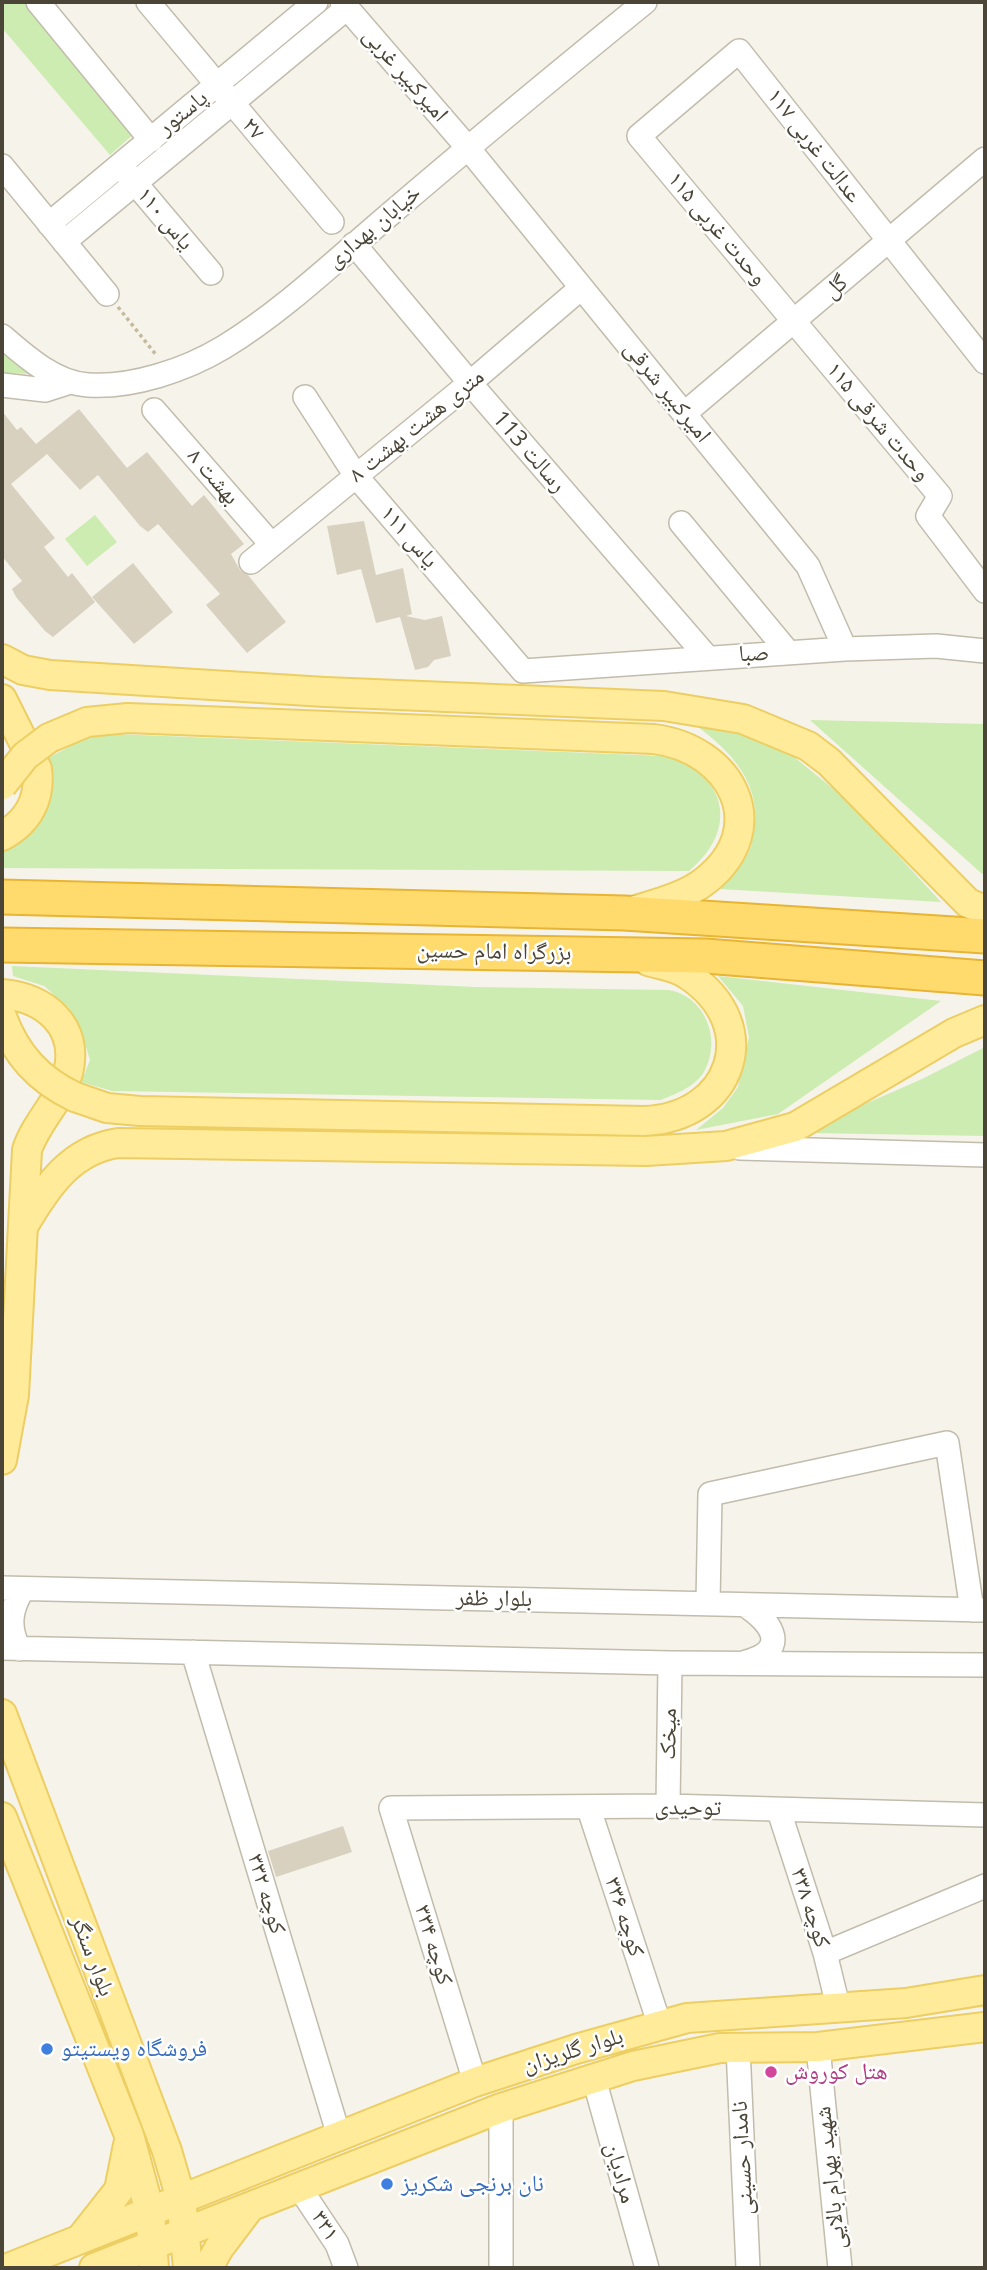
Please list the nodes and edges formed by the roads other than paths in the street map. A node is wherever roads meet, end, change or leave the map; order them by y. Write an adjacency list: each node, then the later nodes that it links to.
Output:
1 (38, 2): 9 (street)
2 (148, 2): 6 (street, ۲۷)
3 (316, 2): 6 (street, پاستور)
4 (645, 2): 10 (street, خیابان بهداری)
5 (345, 5): 7 (street); 10 (street, امیرکبیر غربی)
6 (217, 85): 7 (street, ۲۷); 9 (street, پاستور)
7 (232, 104): 14 (street); 15 (street, ۲۷)
8 (639, 136): 18 (street, ۱۱۷ عدالت غربی); 23 (street, ۱۱۵ وحدت غربی)
9 (150, 140): 12 (street, پاستور)
10 (468, 148): 19 (street, خیابان بهداری); 21 (street, امیرکبیر شرقی)
11 (985, 159): 18 (street, گل)
12 (120, 165): 14 (street, یاس ۱۱۰); 16 (street, پاستور)
13 (2, 166): 16 (street)
14 (135, 183): 17 (street); 20 (street, یاس ۱۱۰)
15 (332, 222)
16 (49, 224): 17 (street)
17 (64, 242): 22 (street)
18 (889, 242): 23 (street, گل); 25 (street, ۱۱۷ عدالت غربی)
19 (354, 244): 26 (street, خیابان بهداری); 27 (street, رسالت 113)
20 (211, 273)
21 (581, 288): 27 (street, ۸ متری هشت بهشت); 31 (street, امیرکبیر شرقی)
22 (107, 294)
23 (795, 321): 31 (street, گل); 36 (street, ۱۱۵ وحدت شرقی)
24 (2, 336): 26 (street, خیابان بهداری)
25 (985, 362)
26 (71, 382): 28 (street, خیابان بهداری)
27 (470, 383): 32 (street, ۸ متری هشت بهشت); 40 (street, رسالت 113)
28 (2, 385)
29 (305, 397): 32 (street, یاس ۱۱۱)
30 (154, 410): 34 (street, ۸ بهشت)
31 (685, 413): 37 (street, امیرکبیر شرقی)
32 (356, 476): 34 (street, ۸ متری هشت بهشت); 42 (street, یاس ۱۱۱)
33 (681, 523): 39 (street)
34 (271, 544): 35 (street, ۸ متری هشت بهشت)
35 (251, 562)
36 (985, 591)
37 (845, 649): 38 (street, صبا); 39 (street, صبا)
38 (985, 650)
39 (788, 652): 40 (street, صبا)
40 (707, 657): 42 (street, صبا)
41 (2, 659): 47 (main road)
42 (523, 671)
43 (2, 699): 45 (main road)
44 (2, 786): 48 (main road, bridge)
45 (2, 836)
46 (2, 897): 48 (highway, بزرگراه امام حسین)
47 (985, 910)
48 (624, 913): 49 (highway, بزرگراه امام حسین)
49 (985, 936)
50 (2, 945): 51 (highway, بزرگراه امام حسین)
51 (628, 955): 52 (highway, بزرگراه امام حسین); 54 (main road, bridge)
52 (985, 978)
53 (2, 994): 58 (main road)
54 (2, 1017)
55 (985, 1020): 56 (main road)
56 (712, 1147): 57 (street); 58 (main road)
57 (985, 1155)
58 (24, 1225): 59 (main road)
59 (2, 1460)
60 (12, 1589): 61 (street, بلوار ظفر); 64 (street)
61 (708, 1603): 62 (street, بلوار ظفر); 63 (street)
62 (745, 1605): 63 (street, بلوار ظفر); 67 (street)
63 (979, 1610)
64 (10, 1649): 65 (street)
65 (193, 1652): 66 (street); 88 (street, کوچه ۳۳۲)
66 (670, 1662): 67 (street); 70 (street, میخک)
67 (743, 1663): 68 (street)
68 (985, 1665)
69 (2, 1714): 89 (main road, بلوار سنگر)
70 (667, 1807): 72 (street, توحیدی); 73 (street, توحیدی)
71 (391, 1808): 72 (street, توحیدی); 85 (street, کوچه ۳۳۴)
72 (589, 1809): 80 (street, کوچه ۳۳۶)
73 (779, 1811): 74 (street, توحیدی); 77 (street, کوچه ۳۳۸)
74 (985, 1815)
75 (2, 1817): 87 (main road, بلوار سنگر)
76 (985, 1886): 77 (street)
77 (824, 1953): 79 (street, کوچه ۳۳۸)
78 (985, 1990): 79 (main road, بلوار گلریزان)
79 (838, 2006): 80 (main road, بلوار گلریزان)
80 (660, 2026): 85 (main road, بلوار گلریزان)
81 (985, 2027): 82 (main road, بلوار گلریزان)
82 (818, 2047): 83 (main road, بلوار گلریزان); 106 (street, شهید بهرام بالایی)
83 (738, 2048): 84 (main road, بلوار گلریزان); 105 (street, نامدار حسینی)
84 (594, 2079): 86 (main road, بلوار گلریزان); 104 (street, مرادیان)
85 (475, 2082): 88 (main road, بلوار گلریزان)
86 (501, 2108): 91 (main road, بلوار گلریزان); 103 (street)
87 (129, 2135): 94 (main road, بلوار سنگر); 96 (main road)
88 (338, 2137): 90 (main road, بلوار گلریزان)
89 (167, 2151): 90 (main road); 92 (main road, بلوار سنگر)
90 (221, 2184): 92 (main road, بلوار گلریزان)
91 (299, 2187): 93 (main road, بلوار گلریزان); 102 (street, ۳۳۱)
92 (181, 2199): 94 (main road, بلوار گلریزان); 95 (main road, بلوار سنگر)
93 (251, 2205): 95 (main road, بلوار گلریزان); 101 (main road)
94 (150, 2212): 96 (main road, بلوار گلریزان); 97 (main road, بلوار سنگر)
95 (185, 2232): 97 (main road, بلوار گلریزان); 100 (main road, بلوار سنگر)
96 (80, 2240): 98 (main road, بلوار گلریزان)
97 (153, 2257): 99 (main road, بلوار گلریزان)
98 (9, 2268)
99 (94, 2268)
100 (188, 2268)
101 (208, 2268)
102 (346, 2268)
103 (500, 2268)
104 (647, 2268)
105 (748, 2268)
106 (841, 2268)

